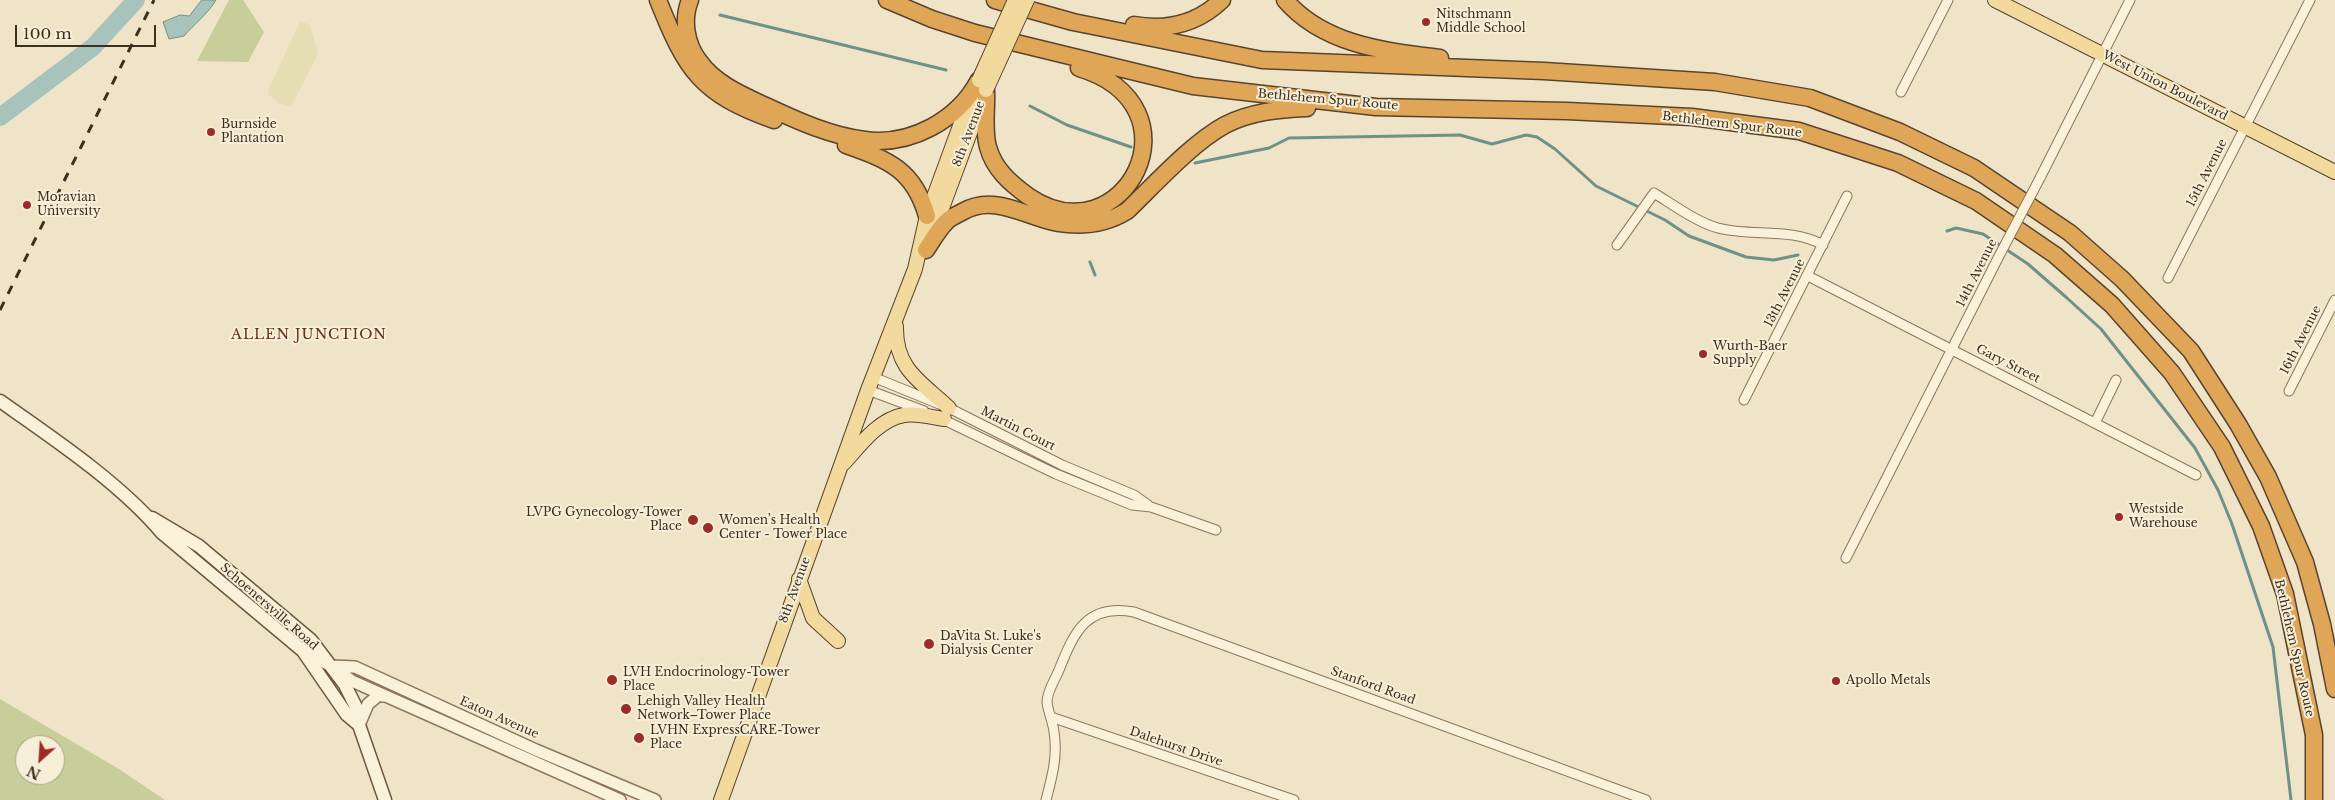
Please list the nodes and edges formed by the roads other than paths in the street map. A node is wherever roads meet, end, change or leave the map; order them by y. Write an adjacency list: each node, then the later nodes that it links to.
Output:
1 (658, 0): 23 (highway)
2 (690, 0): 17 (highway)
3 (887, 0): 14 (highway, Bethlehem Spur Route)
4 (995, 0): 16 (highway)
5 (1006, 0): 8 (highway)
6 (1015, 0): 17 (main road, 8th Avenue, bridge)
7 (1026, 0): 17 (main road, 8th Avenue, bridge)
8 (1222, 0)
9 (1286, 0): 16 (highway)
10 (1948, 0): 18 (street)
11 (1995, 0): 15 (main road, West Union Boulevard)
12 (2130, 0): 15 (street, 14th Avenue)
13 (2310, 0): 20 (street, 15th Avenue)
14 (975, 32): 17 (highway); 19 (highway, Bethlehem Spur Route)
15 (2104, 54): 20 (main road, West Union Boulevard); 30 (street, 14th Avenue, bridge)
16 (1544, 72): 47 (highway)
17 (982, 85): 23 (main road, 8th Avenue)
18 (1901, 92)
19 (1376, 107): 23 (highway); 58 (highway, Bethlehem Spur Route)
20 (2245, 126): 21 (main road, West Union Boulevard); 27 (street, 15th Avenue)
21 (2335, 172)
22 (1847, 196): 25 (street, 13th Avenue)
23 (930, 232): 29 (main road, 8th Avenue)
24 (1617, 245): 25 (street)
25 (1822, 246): 26 (street, 13th Avenue)
26 (1808, 276): 30 (street, Gary Street); 35 (street, 13th Avenue)
27 (2168, 278)
28 (2335, 300): 33 (street, 16th Avenue)
29 (897, 318): 32 (main road, 8th Avenue); 36 (main road)
30 (1952, 350): 37 (street, Gary Street); 42 (street, 14th Avenue)
31 (2116, 380): 37 (street)
32 (870, 383): 36 (street, Martin Court); 36 (street, Martin Court); 38 (main road, 8th Avenue)
33 (2289, 391)
34 (0, 400): 40 (main road, Schoenersville Road)
35 (1744, 400)
36 (946, 413): 38 (main road); 41 (street, Martin Court)
37 (2095, 423): 39 (street, Gary Street)
38 (840, 467): 43 (main road, 8th Avenue)
39 (2196, 475)
40 (148, 516): 45 (main road, Schoenersville Road); 46 (main road, Schoenersville Road)
41 (1216, 530)
42 (1846, 558)
43 (799, 579): 44 (main road); 54 (main road, 8th Avenue)
44 (838, 641)
45 (303, 651): 46 (street, Eaton Avenue); 50 (main road, Schoenersville Road)
46 (331, 666): 48 (street, Eaton Avenue); 50 (main road, Schoenersville Road); 53 (street, Eaton Avenue)
47 (2335, 689)
48 (383, 696): 50 (street); 52 (street, Eaton Avenue)
49 (1051, 717): 55 (street); 56 (street, Dalehurst Drive); 57 (street, Stanford Road)
50 (359, 725): 51 (main road, Schoenersville Road)
51 (385, 800)
52 (620, 800)
53 (655, 800)
54 (721, 800)
55 (1046, 800)
56 (1294, 800)
57 (1646, 800)
58 (2314, 800)

